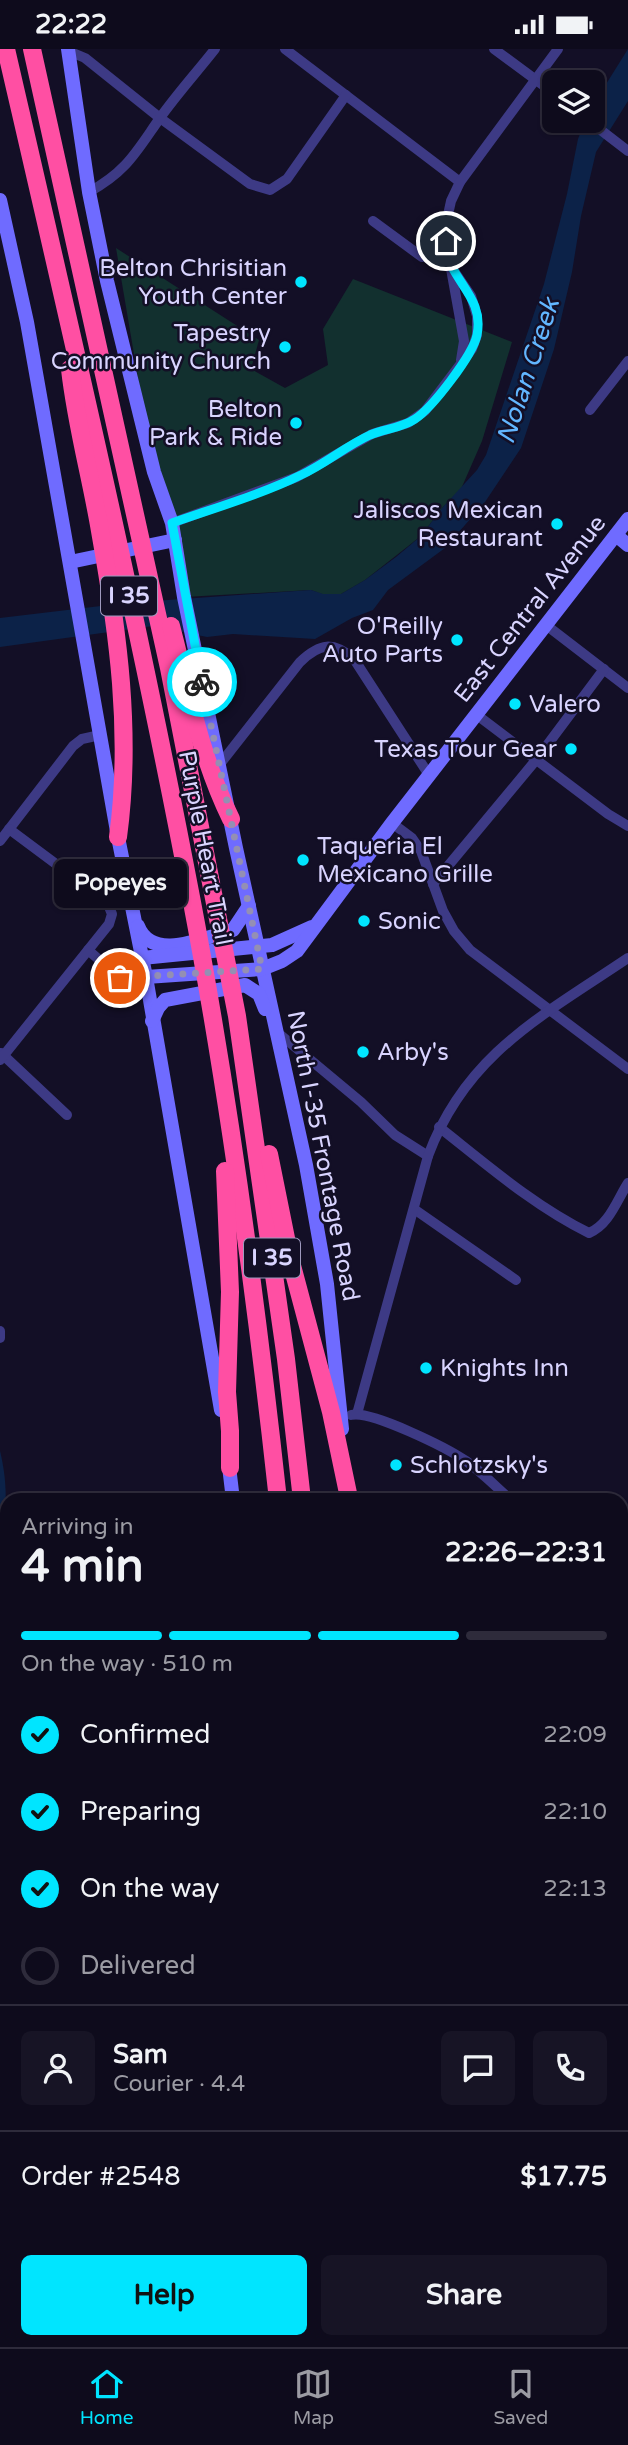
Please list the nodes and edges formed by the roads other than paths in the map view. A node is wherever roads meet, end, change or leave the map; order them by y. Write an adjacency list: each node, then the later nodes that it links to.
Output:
1 (6, 49): 25 (highway)
2 (215, 49): 11 (street)
3 (285, 49): 10 (street)
4 (494, 49): 8 (street)
5 (558, 49): 8 (street)
6 (68, 50): 11 (street); 15 (main road, North I-35 Frontage Road)
7 (33, 51): 31 (highway)
8 (535, 80): 9 (street); 14 (street)
9 (542, 85)
10 (346, 96): 11 (street); 14 (street)
11 (160, 118): 15 (street)
12 (605, 133): 13 (street)
13 (628, 151)
14 (460, 182): 18 (street)
15 (89, 192): 24 (main road, North I-35 Frontage Road)
16 (0, 200): 29 (main road)
17 (373, 221): 18 (street)
18 (447, 254): 19 (street)
19 (452, 268): 21 (street); 21 (street)
20 (628, 361): 22 (street)
21 (459, 368): 24 (street)
22 (590, 410)
23 (628, 519): 26 (main road, East Central Avenue)
24 (172, 523): 28 (main road, North I-35 Frontage Road)
25 (107, 526): 43 (highway); 62 (highway, Purple Heart Trail / I 35)
26 (616, 535): 27 (main road); 30 (main road, East Central Avenue)
27 (628, 545)
28 (176, 547): 29 (main road); 37 (main road, North I-35 Frontage Road)
29 (70, 562): 35 (main road)
30 (546, 625): 32 (street); 34 (main road, East Central Avenue)
31 (175, 665): 39 (highway); 59 (highway, Purple Heart Trail / I 35)
32 (604, 669): 33 (street); 36 (street)
33 (628, 688)
34 (477, 715): 36 (street); 38 (main road, East Central Avenue)
35 (100, 735): 42 (street); 43 (main road)
36 (536, 760): 41 (street); 45 (street)
37 (220, 764): 38 (street); 39 (main road, North I-35 Frontage Road)
38 (429, 775): 40 (main road, East Central Avenue)
39 (231, 819): 47 (main road, North I-35 Frontage Road)
40 (392, 823): 45 (street); 48 (main road, East Central Avenue)
41 (628, 827)
42 (9, 829): 44 (street); 50 (street)
43 (118, 837): 46 (main road)
44 (0, 841)
45 (433, 884): 56 (street)
46 (130, 901): 47 (main road); 51 (main road)
47 (249, 906): 49 (main road, North I-35 Frontage Road)
48 (314, 926): 49 (main road, East Central Avenue); 54 (main road, East Central Avenue)
49 (257, 947): 51 (main road, East Central Avenue); 54 (main road, North I-35 Frontage Road)
50 (88, 950): 53 (street, East Central Avenue); 60 (street)
51 (142, 958): 53 (street, East Central Avenue); 55 (main road)
52 (628, 958): 56 (street)
53 (102, 962): 55 (street, East Central Avenue)
54 (262, 969): 55 (main road, East Central Avenue); 58 (main road, North I-35 Frontage Road)
55 (146, 977): 57 (main road)
56 (550, 1011): 61 (street); 64 (street)
57 (152, 1021): 58 (main road); 71 (main road)
58 (274, 1029): 65 (street); 70 (main road, North I-35 Frontage Road)
59 (244, 1055): 74 (highway, Purple Heart Trail / I 35); 75 (highway)
60 (1, 1056): 63 (street)
61 (628, 1069)
62 (220, 1073): 71 (highway); 73 (highway, Purple Heart Trail / I 35)
63 (67, 1115)
64 (439, 1126): 65 (street); 66 (street)
65 (428, 1156): 67 (street)
66 (628, 1183)
67 (414, 1209): 68 (street); 69 (street)
68 (516, 1280)
69 (357, 1414): 70 (street); 77 (street)
70 (341, 1418): 76 (main road, North I-35 Frontage Road)
71 (230, 1468): 72 (main road)
72 (232, 1493)
73 (277, 1493)
74 (301, 1493)
75 (348, 1493)
76 (348, 1493)
77 (497, 1493)

